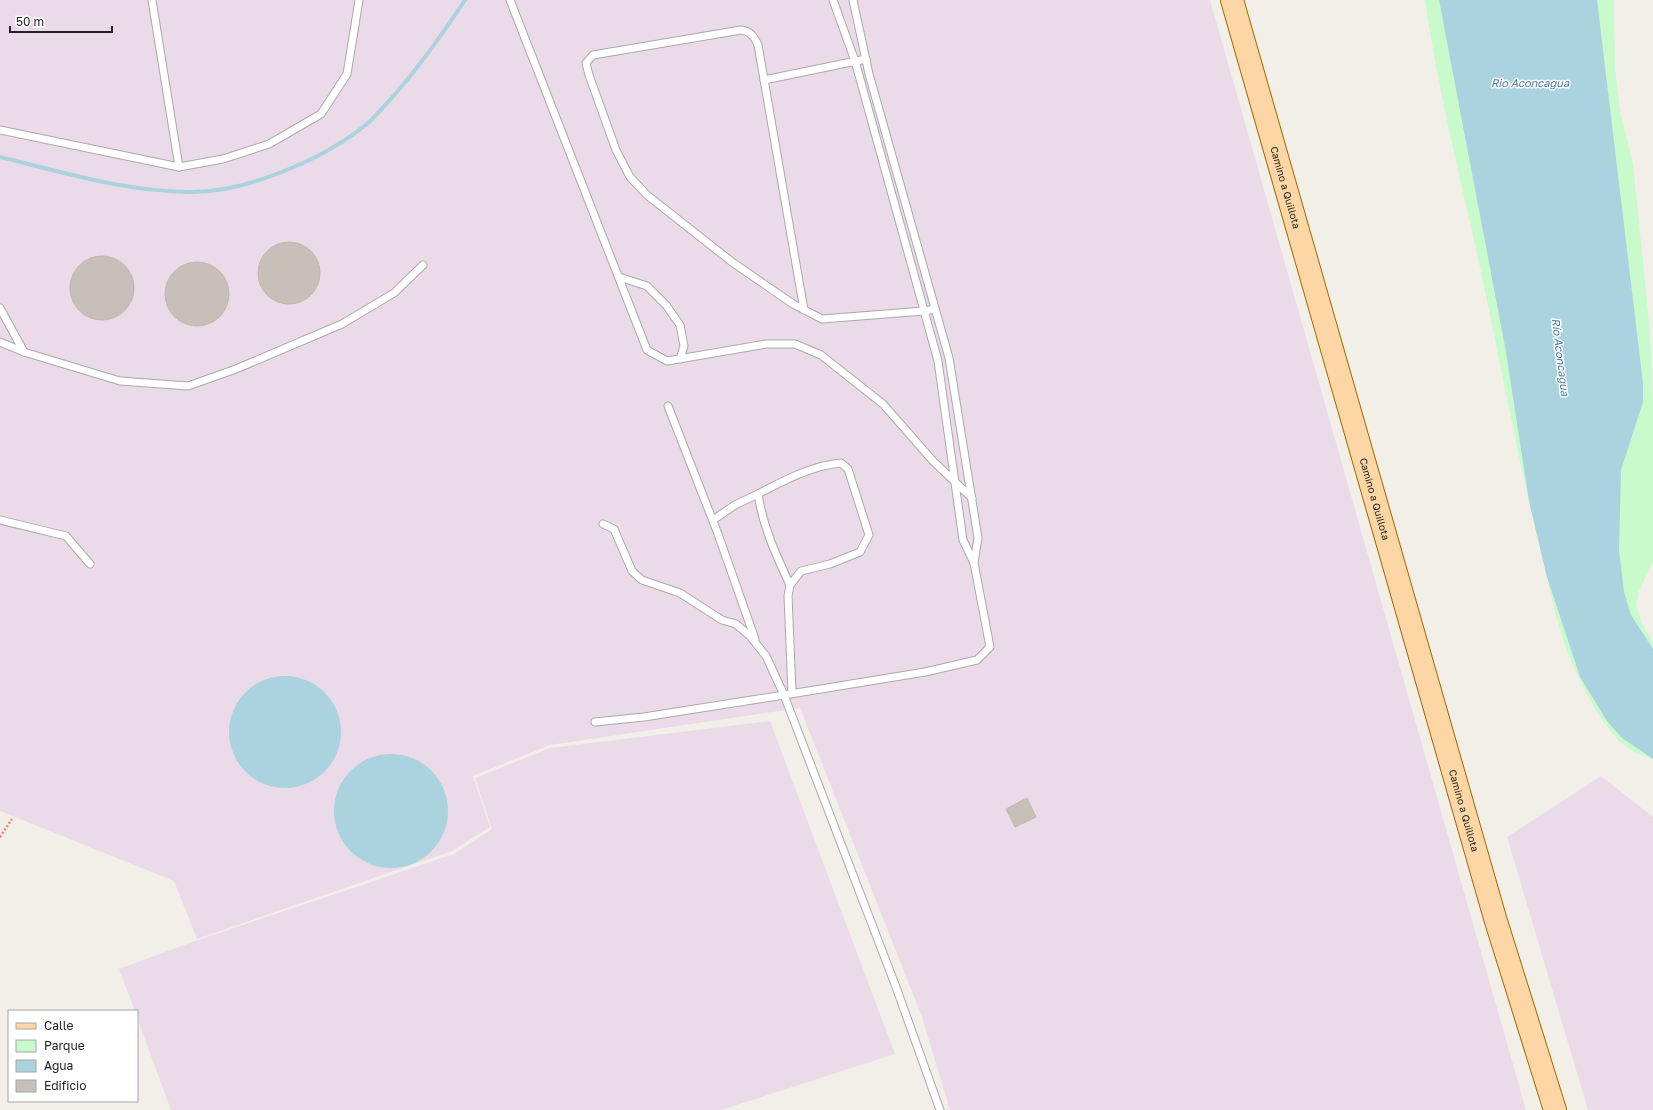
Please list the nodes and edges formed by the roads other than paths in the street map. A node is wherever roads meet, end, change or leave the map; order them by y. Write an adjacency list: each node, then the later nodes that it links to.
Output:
1 (152, 0): 11 (lane)
2 (359, 0): 11 (lane)
3 (510, 0): 13 (lane)
4 (833, 0): 8 (lane)
5 (854, 0): 7 (lane)
6 (1232, 0): 35 (main road, Camino a Quillota)
7 (866, 59): 8 (lane); 15 (lane)
8 (855, 61): 9 (lane); 17 (lane)
9 (764, 80): 16 (lane); 16 (lane)
10 (0, 130): 11 (lane)
11 (179, 167)
12 (423, 265): 19 (lane)
13 (619, 277): 20 (lane); 20 (lane)
14 (0, 308): 19 (lane)
15 (935, 309): 17 (lane); 24 (lane)
16 (804, 310): 17 (lane)
17 (924, 311): 22 (lane)
18 (0, 342): 19 (lane)
19 (24, 352)
20 (680, 359): 22 (lane)
21 (668, 406): 26 (lane)
22 (955, 484): 24 (lane); 28 (lane)
23 (758, 494): 26 (lane); 30 (lane); 30 (lane)
24 (972, 498): 28 (lane)
25 (0, 520): 29 (lane)
26 (713, 520): 31 (lane)
27 (603, 524): 31 (lane)
28 (974, 563): 32 (lane)
29 (90, 564)
30 (790, 585): 32 (lane)
31 (756, 643): 33 (lane)
32 (792, 693): 33 (lane)
33 (784, 695): 34 (lane); 36 (lane)
34 (595, 722)
35 (1519, 998): 37 (main road, Camino a Quillota); 38 (main road, Camino a Quillota)
36 (940, 1110)
37 (1548, 1110)
38 (1555, 1110)

